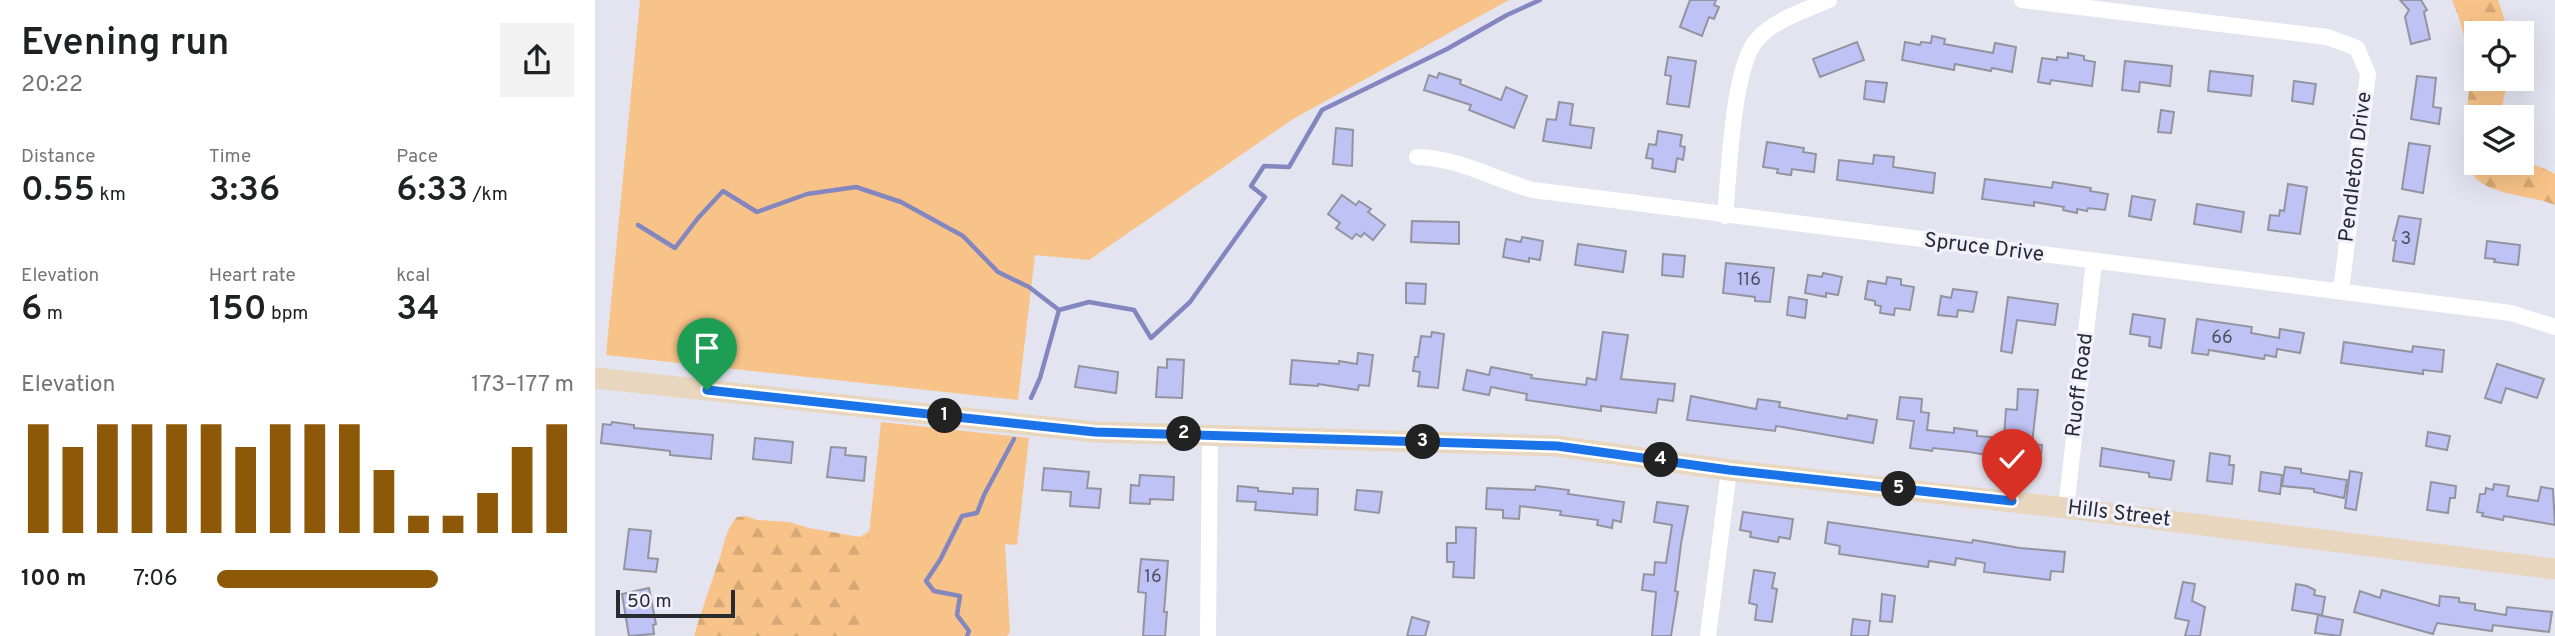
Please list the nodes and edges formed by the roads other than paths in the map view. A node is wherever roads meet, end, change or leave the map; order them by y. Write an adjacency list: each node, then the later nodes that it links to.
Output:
1 (1829, 0): 4 (street)
2 (2022, 0): 6 (street, Pendleton Drive)
3 (1417, 157): 4 (street, Spruce Drive)
4 (1725, 216): 5 (street, Spruce Drive)
5 (2094, 262): 6 (street, Spruce Drive); 11 (street, Ruoff Road)
6 (2341, 291): 7 (street, Spruce Drive)
7 (2555, 327)
8 (595, 378): 9 (street, Hills Street)
9 (1210, 435): 10 (street, Hills Street); 13 (street)
10 (1729, 470): 11 (street, Hills Street); 14 (street)
11 (2066, 508): 12 (street, Hills Street)
12 (2555, 569)
13 (1207, 636)
14 (1708, 636)

